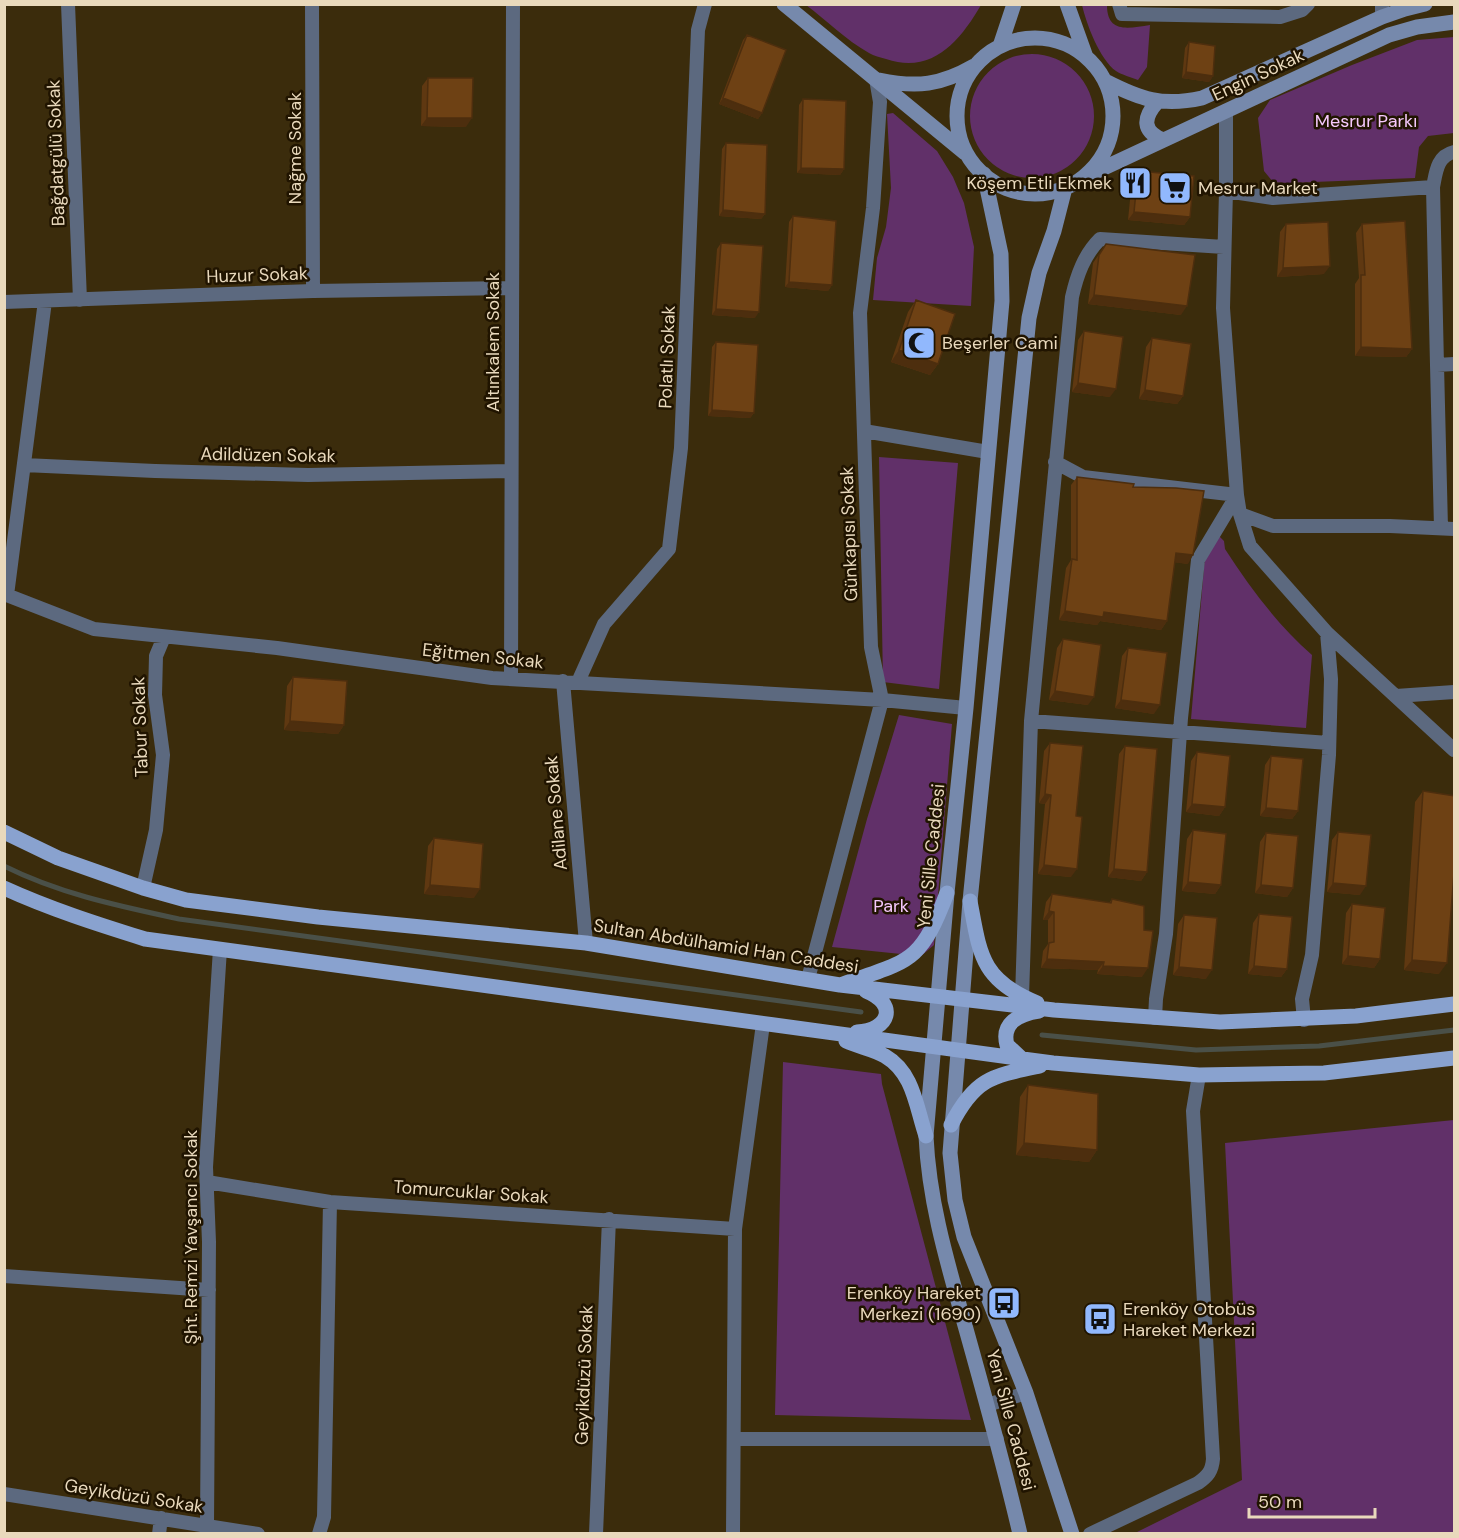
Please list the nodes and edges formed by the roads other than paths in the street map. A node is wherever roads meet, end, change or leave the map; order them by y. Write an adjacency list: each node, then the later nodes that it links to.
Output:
1 (68, 4): 31 (street, Bağdatgülü Sokak)
2 (312, 4): 30 (street, Nağme Sokak)
3 (513, 4): 29 (street, Altınkalem Sokak)
4 (705, 4): 49 (street, Polatlı Sokak)
5 (784, 4): 16 (main road)
6 (1014, 4): 13 (main road)
7 (1067, 4): 14 (main road)
8 (1119, 4): 9 (street)
9 (1308, 4)
10 (1425, 4): 11 (main road, Engin Sokak)
11 (1382, 11): 18 (main road, Engin Sokak)
12 (1455, 22): 19 (main road, Engin Sokak)
13 (1000, 46): 14 (main road); 15 (main road)
14 (1086, 57): 17 (main road)
15 (975, 66): 16 (main road); 22 (main road)
16 (876, 79): 22 (main road); 36 (street, Günkapısı Sokak)
17 (1105, 81): 18 (main road, Engin Sokak); 24 (main road)
18 (1157, 102): 20 (main road)
19 (1226, 111): 20 (main road, Engin Sokak); 27 (street)
20 (1163, 140): 24 (main road, Engin Sokak)
21 (1455, 152): 25 (street)
22 (968, 156): 23 (main road)
23 (984, 174): 26 (main road); 37 (main road, Yeni Sille Caddesi)
24 (1083, 177): 26 (main road)
25 (1433, 187): 27 (street); 35 (street)
26 (1065, 188): 62 (main road, Yeni Sille Caddesi)
27 (1226, 191): 28 (street)
28 (1224, 247): 38 (street); 41 (street)
29 (511, 288): 30 (street, Huzur Sokak); 40 (street, Altınkalem Sokak)
30 (314, 291): 31 (street, Huzur Sokak)
31 (80, 300): 32 (street, Huzur Sokak)
32 (45, 301): 33 (street, Huzur Sokak); 39 (street)
33 (4, 302)
34 (1455, 364): 35 (street)
35 (1437, 365): 43 (street)
36 (864, 430): 37 (street); 52 (street, Günkapısı Sokak)
37 (988, 452): 53 (main road, Yeni Sille Caddesi)
38 (1055, 462): 41 (street); 54 (street)
39 (24, 465): 40 (street, Adildüzen Sokak); 44 (street)
40 (511, 471): 47 (street, Altınkalem Sokak)
41 (1236, 495): 42 (street); 55 (street)
42 (1240, 514): 43 (street); 45 (street)
43 (1448, 528)
44 (6, 595): 46 (street, Eğitmen Sokak)
45 (1327, 633): 51 (street); 56 (street)
46 (164, 637): 47 (street, Eğitmen Sokak); 60 (street, Tabur Sokak)
47 (511, 679): 48 (street, Eğitmen Sokak)
48 (563, 681): 49 (street, Eğitmen Sokak); 63 (street, Adilane Sokak)
49 (578, 682): 52 (street, Eğitmen Sokak)
50 (1455, 692): 51 (street)
51 (1396, 696): 57 (street)
52 (882, 700): 53 (street, Eğitmen Sokak); 65 (street, Günkapısı Sokak)
53 (966, 708): 61 (main road, Yeni Sille Caddesi)
54 (1031, 721): 55 (street); 68 (street)
55 (1180, 733): 56 (street); 72 (street)
56 (1329, 743): 73 (street)
57 (1455, 750)
58 (4, 832): 60 (main road, Sultan Abdülhamid Han Caddesi)
59 (4, 888): 64 (main road)
60 (142, 888): 63 (main road, Sultan Abdülhamid Han Caddesi)
61 (946, 893): 66 (main road); 67 (main road, Yeni Sille Caddesi)
62 (970, 901): 68 (main road); 69 (main road, Yeni Sille Caddesi)
63 (586, 943): 65 (main road, Sultan Abdülhamid Han Caddesi)
64 (220, 950): 74 (main road); 84 (street, Şht. Remzi Yavşancı Sokak)
65 (808, 979): 66 (main road, Sultan Abdülhamid Han Caddesi)
66 (840, 985): 67 (main road, Sultan Abdülhamid Han Caddesi); 75 (main road)
67 (937, 996): 69 (main road, Sultan Abdülhamid Han Caddesi); 76 (main road, Yeni Sille Caddesi)
68 (1022, 997): 71 (main road)
69 (962, 999): 71 (main road, Sultan Abdülhamid Han Caddesi); 77 (main road, Yeni Sille Caddesi)
70 (1455, 1004): 73 (main road, Sultan Abdülhamid Han Caddesi)
71 (1054, 1010): 72 (main road, Sultan Abdülhamid Han Caddesi); 79 (main road)
72 (1155, 1018): 73 (main road, Sultan Abdülhamid Han Caddesi)
73 (1304, 1020)
74 (763, 1023): 75 (main road); 87 (street)
75 (830, 1033): 76 (main road); 83 (main road)
76 (933, 1047): 77 (main road); 83 (main road, Yeni Sille Caddesi)
77 (957, 1050): 79 (main road); 82 (main road, Yeni Sille Caddesi)
78 (1455, 1058): 81 (main road)
79 (1025, 1059): 80 (main road)
80 (1053, 1063): 81 (main road); 82 (main road)
81 (1200, 1075): 104 (street)
82 (951, 1125): 90 (main road, Yeni Sille Caddesi)
83 (926, 1136): 91 (main road, Yeni Sille Caddesi)
84 (207, 1182): 85 (street, Tomurcuklar Sokak); 89 (street, Şht. Remzi Yavşancı Sokak)
85 (330, 1202): 86 (street, Tomurcuklar Sokak); 99 (street)
86 (609, 1219): 87 (street, Tomurcuklar Sokak); 100 (street, Geyikdüzü Sokak)
87 (735, 1229): 92 (street)
88 (4, 1276): 89 (street)
89 (209, 1290): 96 (street, Şht. Remzi Yavşancı Sokak)
90 (1026, 1393): 91 (street); 103 (main road, Yeni Sille Caddesi)
91 (987, 1405): 93 (main road, Yeni Sille Caddesi)
92 (734, 1439): 93 (street); 101 (street)
93 (998, 1439): 102 (main road, Yeni Sille Caddesi)
94 (4, 1494): 95 (street, Geyikdüzü Sokak)
95 (161, 1518): 96 (street, Geyikdüzü Sokak); 97 (street)
96 (207, 1525): 98 (street, Geyikdüzü Sokak)
97 (159, 1533)
98 (258, 1533)
99 (320, 1533)
100 (596, 1533)
101 (733, 1533)
102 (1020, 1533)
103 (1072, 1533)
104 (1090, 1533)

